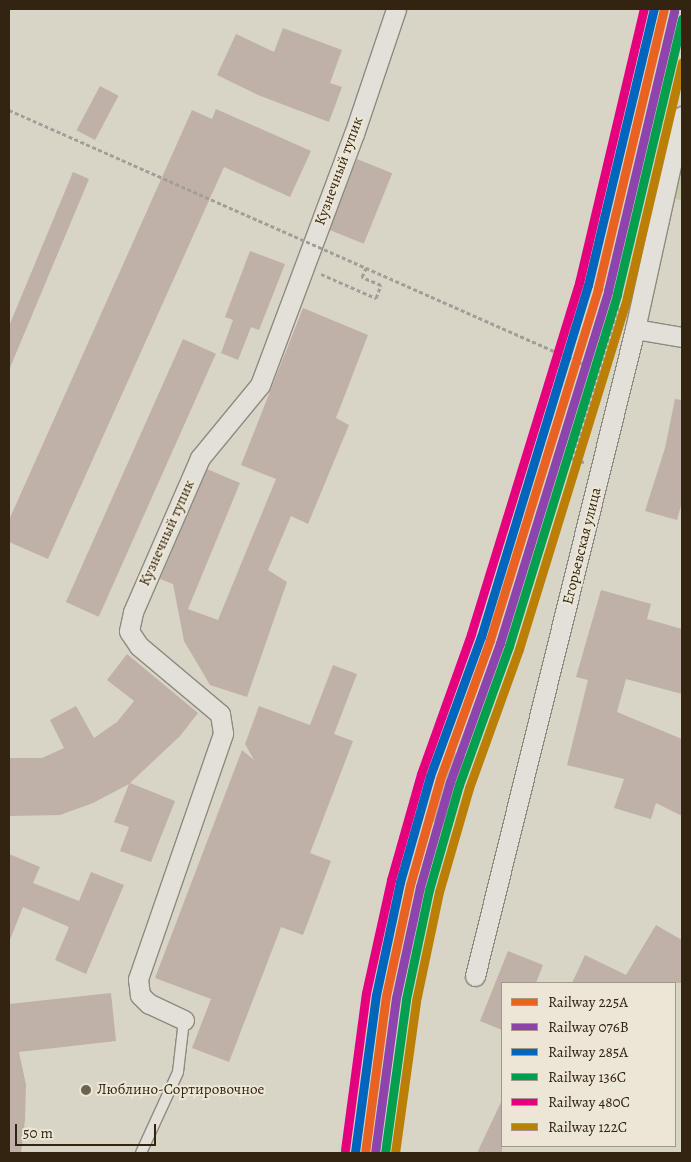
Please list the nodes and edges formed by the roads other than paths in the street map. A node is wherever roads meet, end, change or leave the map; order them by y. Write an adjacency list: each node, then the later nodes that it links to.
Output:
1 (396, 9): 6 (street, Кузнечный тупик)
2 (682, 116): 3 (street, Егорьевская улица)
3 (635, 329): 4 (street); 5 (street, Егорьевская улица)
4 (682, 337)
5 (475, 976)
6 (184, 1020): 7 (lane)
7 (141, 1153)

